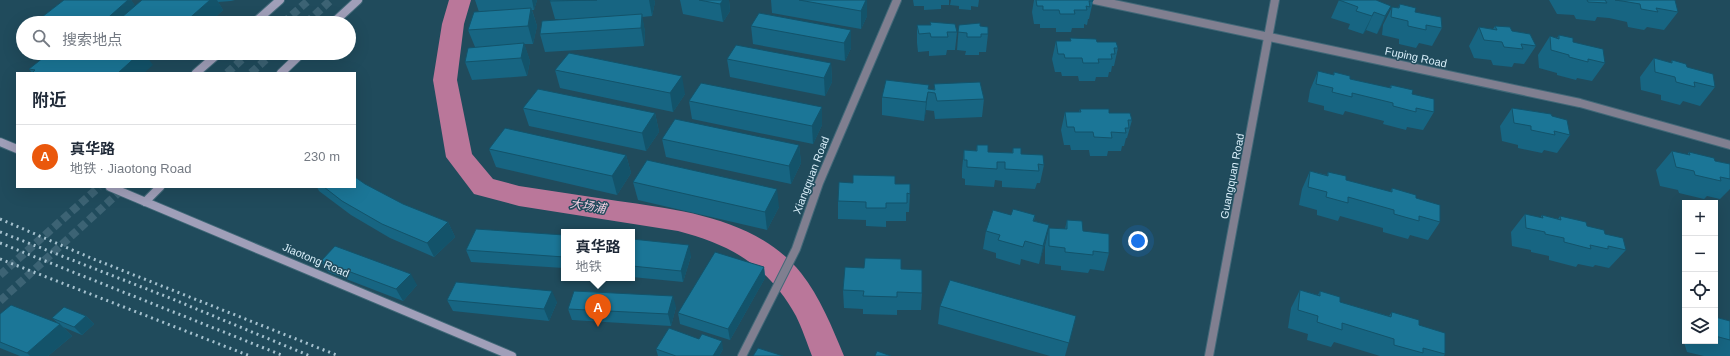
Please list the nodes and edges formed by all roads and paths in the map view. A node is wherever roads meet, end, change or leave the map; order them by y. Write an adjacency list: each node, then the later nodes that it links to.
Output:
1 (280, 0): 6 (main road)
2 (358, 0): 7 (main road)
3 (897, 0): 20 (street, Xiangquan Road)
4 (1095, 0): 8 (street, Fuping Road)
5 (1275, 0): 8 (street, Guangquan Road)
6 (262, 16)
7 (341, 16)
8 (1269, 36): 14 (street, Fuping Road); 21 (street, Guangquan Road)
9 (211, 60): 11 (main road)
10 (294, 60): 12 (main road)
11 (197, 72)
12 (281, 72)
13 (0, 142): 15 (main road)
14 (1730, 145)
15 (16, 149)
16 (112, 188): 18 (main road, Jiaotong Road)
17 (159, 188): 18 (main road)
18 (145, 202): 19 (main road, Jiaotong Road)
19 (512, 356)
20 (742, 356)
21 (1209, 356)

